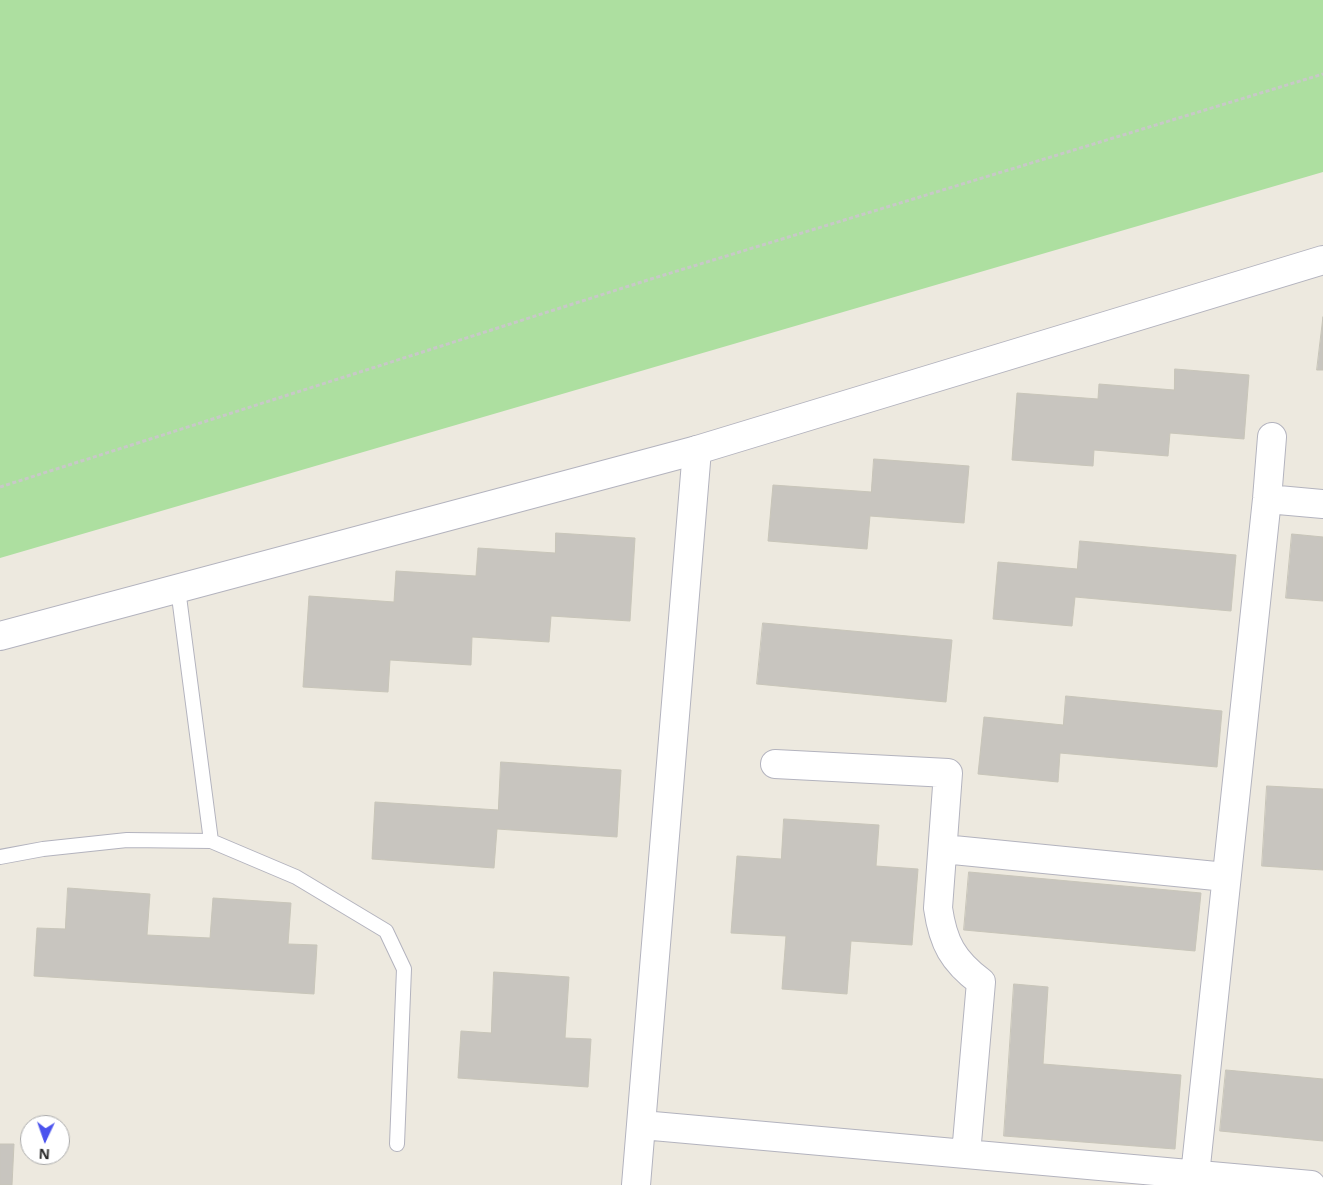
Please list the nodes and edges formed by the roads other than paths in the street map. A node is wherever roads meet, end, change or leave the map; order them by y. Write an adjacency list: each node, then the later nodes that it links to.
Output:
1 (1323, 260): 3 (street)
2 (1272, 436): 4 (street)
3 (696, 450): 6 (street); 13 (street)
4 (1267, 499): 5 (street); 12 (street)
5 (1323, 504)
6 (178, 589): 7 (street); 9 (lane)
7 (0, 636)
8 (775, 764): 10 (street)
9 (210, 841): 11 (lane); 14 (lane)
10 (942, 849): 12 (street); 15 (street)
11 (0, 857)
12 (1226, 877): 16 (street)
13 (642, 1125): 15 (street); 17 (street)
14 (397, 1144)
15 (966, 1154): 16 (street)
16 (1195, 1175): 18 (street)
17 (636, 1185)
18 (1311, 1185)

